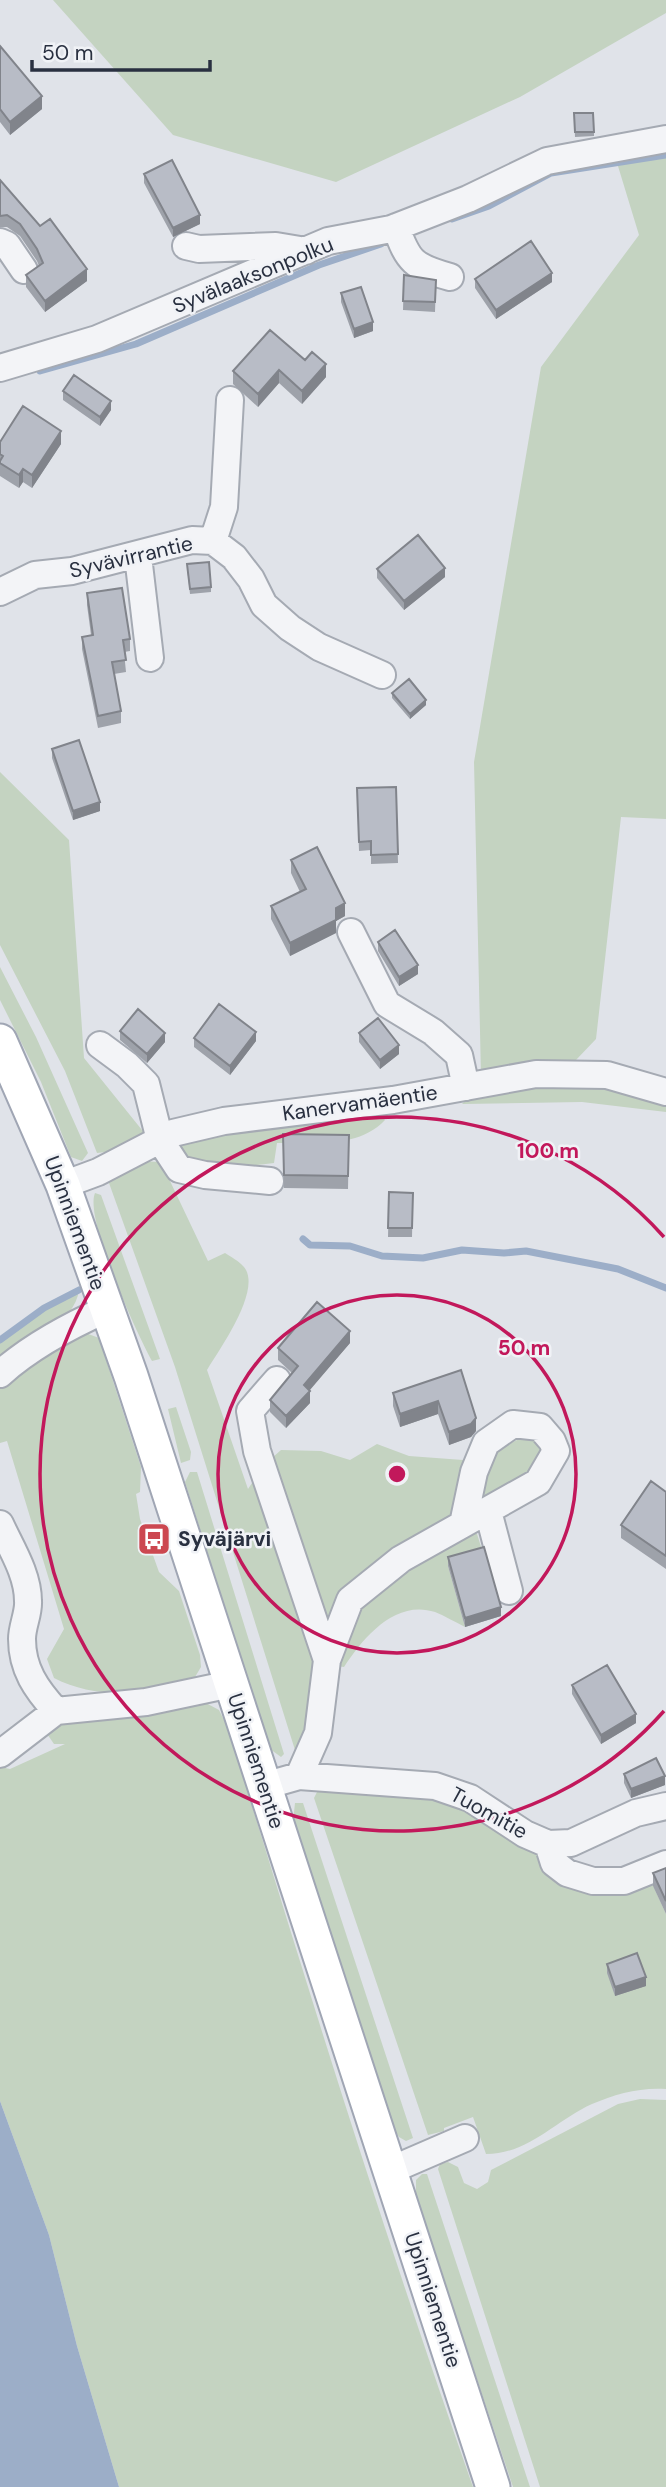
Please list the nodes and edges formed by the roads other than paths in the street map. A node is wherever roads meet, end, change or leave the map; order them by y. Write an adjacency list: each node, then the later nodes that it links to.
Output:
1 (666, 139): 2 (street, Syvälaaksonpolku)
2 (396, 227): 5 (street, Syvälaaksonpolku); 7 (street)
3 (0, 242): 6 (street)
4 (186, 246): 5 (street)
5 (306, 251): 8 (street, Syvälaaksonpolku)
6 (24, 270)
7 (450, 277)
8 (0, 368)
9 (230, 400): 10 (street)
10 (213, 541): 11 (street, Syvävirrantie); 14 (street, Syvävirrantie)
11 (138, 556): 12 (street, Syvävirrantie); 13 (street)
12 (0, 592)
13 (150, 658)
14 (382, 675)
15 (351, 932): 18 (street)
16 (0, 1041): 22 (main road, Upinniementie)
17 (100, 1045): 20 (street)
18 (467, 1087): 19 (street, Kanervamäentie); 20 (street, Kanervamäentie)
19 (666, 1092)
20 (160, 1140): 21 (street); 22 (street, Kanervamäentie)
21 (270, 1181)
22 (63, 1185): 23 (main road, Upinniementie)
23 (107, 1309): 24 (street); 31 (main road, Upinniementie)
24 (0, 1374)
25 (277, 1380): 30 (street)
26 (488, 1511): 28 (street); 28 (street); 29 (street)
27 (0, 1524): 32 (street)
28 (463, 1524): 30 (street)
29 (509, 1591)
30 (327, 1660): 34 (street)
31 (231, 1684): 32 (street); 35 (main road, Upinniementie)
32 (56, 1710): 33 (street)
33 (0, 1754)
34 (299, 1776): 35 (street, Tuomitie); 37 (street, Tuomitie)
35 (264, 1786): 40 (main road, Upinniementie)
36 (666, 1806): 37 (street, Tuomitie)
37 (548, 1844): 38 (street)
38 (666, 1864)
39 (465, 2138): 40 (street)
40 (391, 2170): 41 (main road, Upinniementie)
41 (494, 2487)

